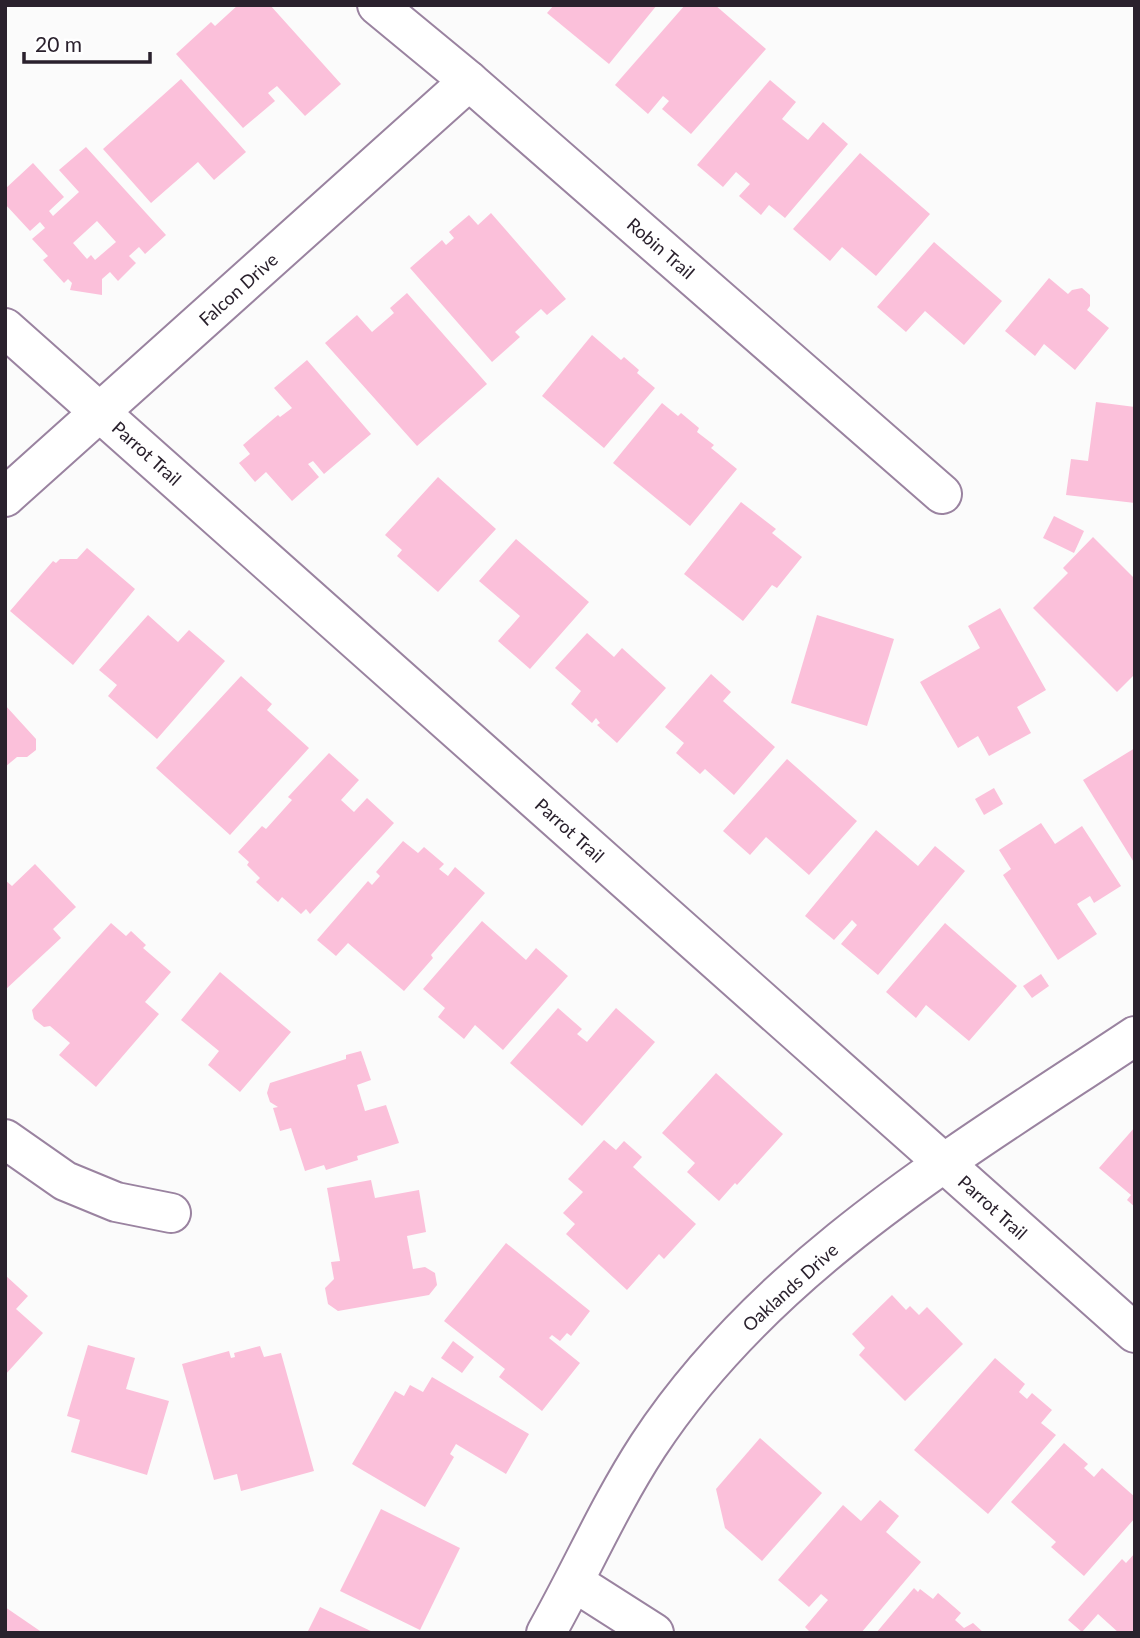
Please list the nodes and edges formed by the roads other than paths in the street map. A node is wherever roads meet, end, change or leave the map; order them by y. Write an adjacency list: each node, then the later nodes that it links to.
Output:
1 (377, 5): 2 (street, Robin Trail)
2 (469, 81): 4 (street, Falcon Drive); 5 (street, Robin Trail)
3 (5, 328): 4 (street, Parrot Trail)
4 (101, 412): 6 (street, Falcon Drive); 9 (street, Parrot Trail)
5 (942, 494)
6 (5, 497)
7 (1135, 1036): 9 (street, Oaklands Drive)
8 (5, 1139): 10 (street)
9 (944, 1163): 11 (street, Parrot Trail); 12 (street, Oaklands Drive)
10 (171, 1213)
11 (1135, 1333)
12 (574, 1582): 13 (street, Oaklands Drive); 14 (street)
13 (546, 1633)
14 (654, 1633)

